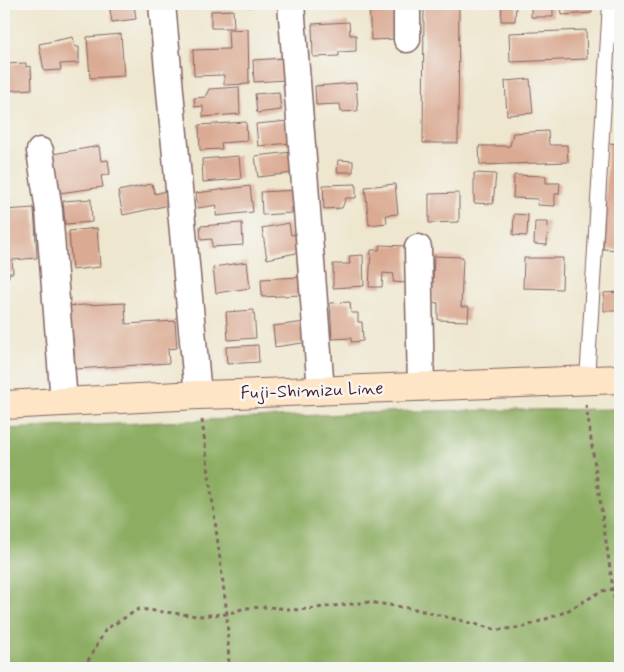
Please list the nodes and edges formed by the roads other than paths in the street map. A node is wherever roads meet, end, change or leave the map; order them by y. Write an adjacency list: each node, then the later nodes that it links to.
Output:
1 (162, 4): 12 (street)
2 (291, 4): 11 (street)
3 (407, 4): 5 (street)
4 (610, 4): 9 (lane)
5 (407, 39)
6 (40, 151): 13 (street)
7 (418, 248): 10 (street)
8 (620, 378): 9 (main road, Fuji-Shimizu Line)
9 (587, 380): 10 (main road, Fuji-Shimizu Line)
10 (421, 387): 11 (main road, Fuji-Shimizu Line)
11 (320, 391): 12 (main road, Fuji-Shimizu Line)
12 (198, 395): 13 (main road, Fuji-Shimizu Line)
13 (64, 402): 14 (main road, Fuji-Shimizu Line)
14 (4, 405)

